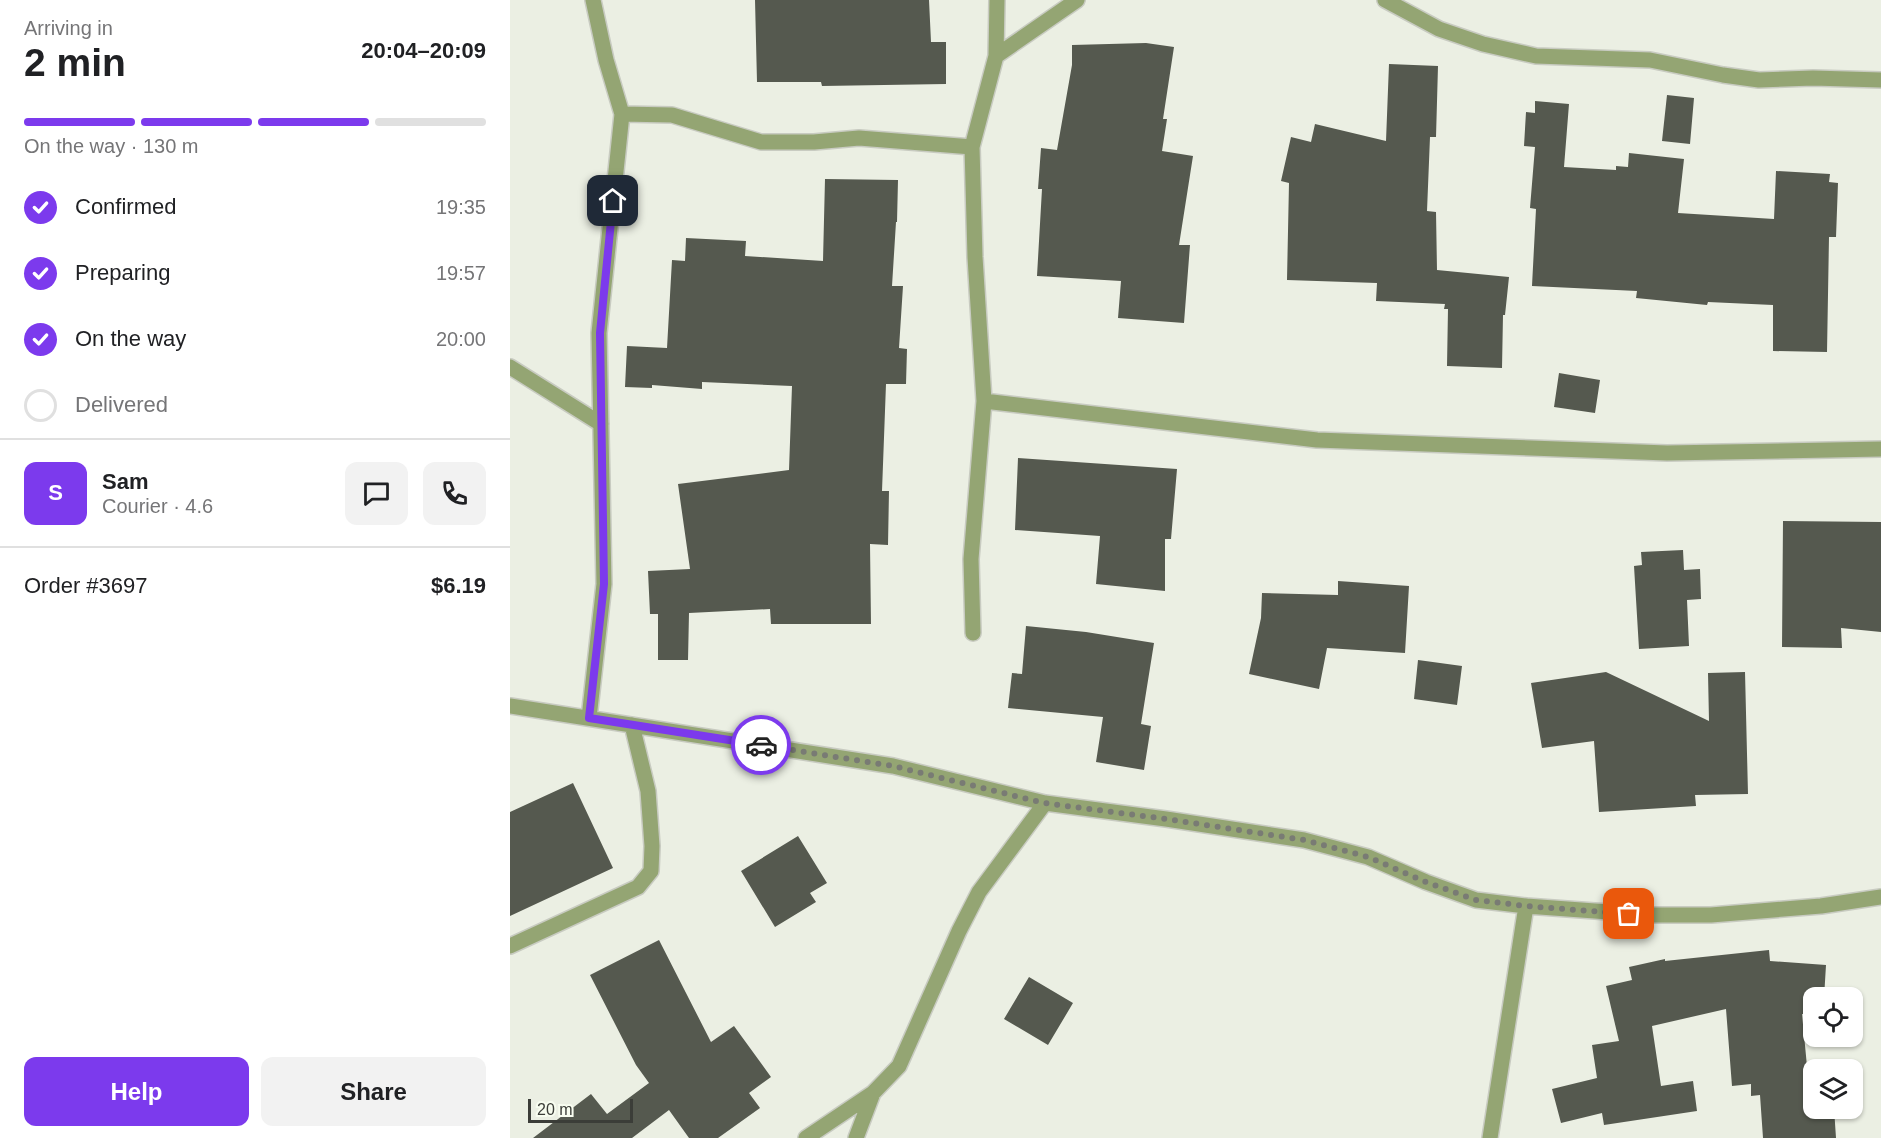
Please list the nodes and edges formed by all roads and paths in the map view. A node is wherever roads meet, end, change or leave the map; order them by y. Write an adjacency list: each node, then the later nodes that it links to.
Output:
1 (593, 0): 7 (street)
2 (997, 0): 5 (street)
3 (1077, 0): 5 (street)
4 (1385, 0): 6 (street)
5 (996, 56): 8 (street)
6 (1881, 80)
7 (622, 114): 8 (street); 11 (street)
8 (972, 147): 10 (street)
9 (510, 367): 11 (street)
10 (984, 401): 12 (street); 13 (street)
11 (601, 424): 15 (street)
12 (1881, 449)
13 (973, 633)
14 (510, 706): 15 (street)
15 (589, 718): 16 (street)
16 (632, 725): 17 (street); 20 (street)
17 (1044, 803): 19 (street); 21 (street)
18 (1881, 897): 19 (street)
19 (1526, 906): 24 (street)
20 (510, 946)
21 (873, 1093): 22 (street); 23 (street)
22 (806, 1138)
23 (856, 1138)
24 (1490, 1138)

